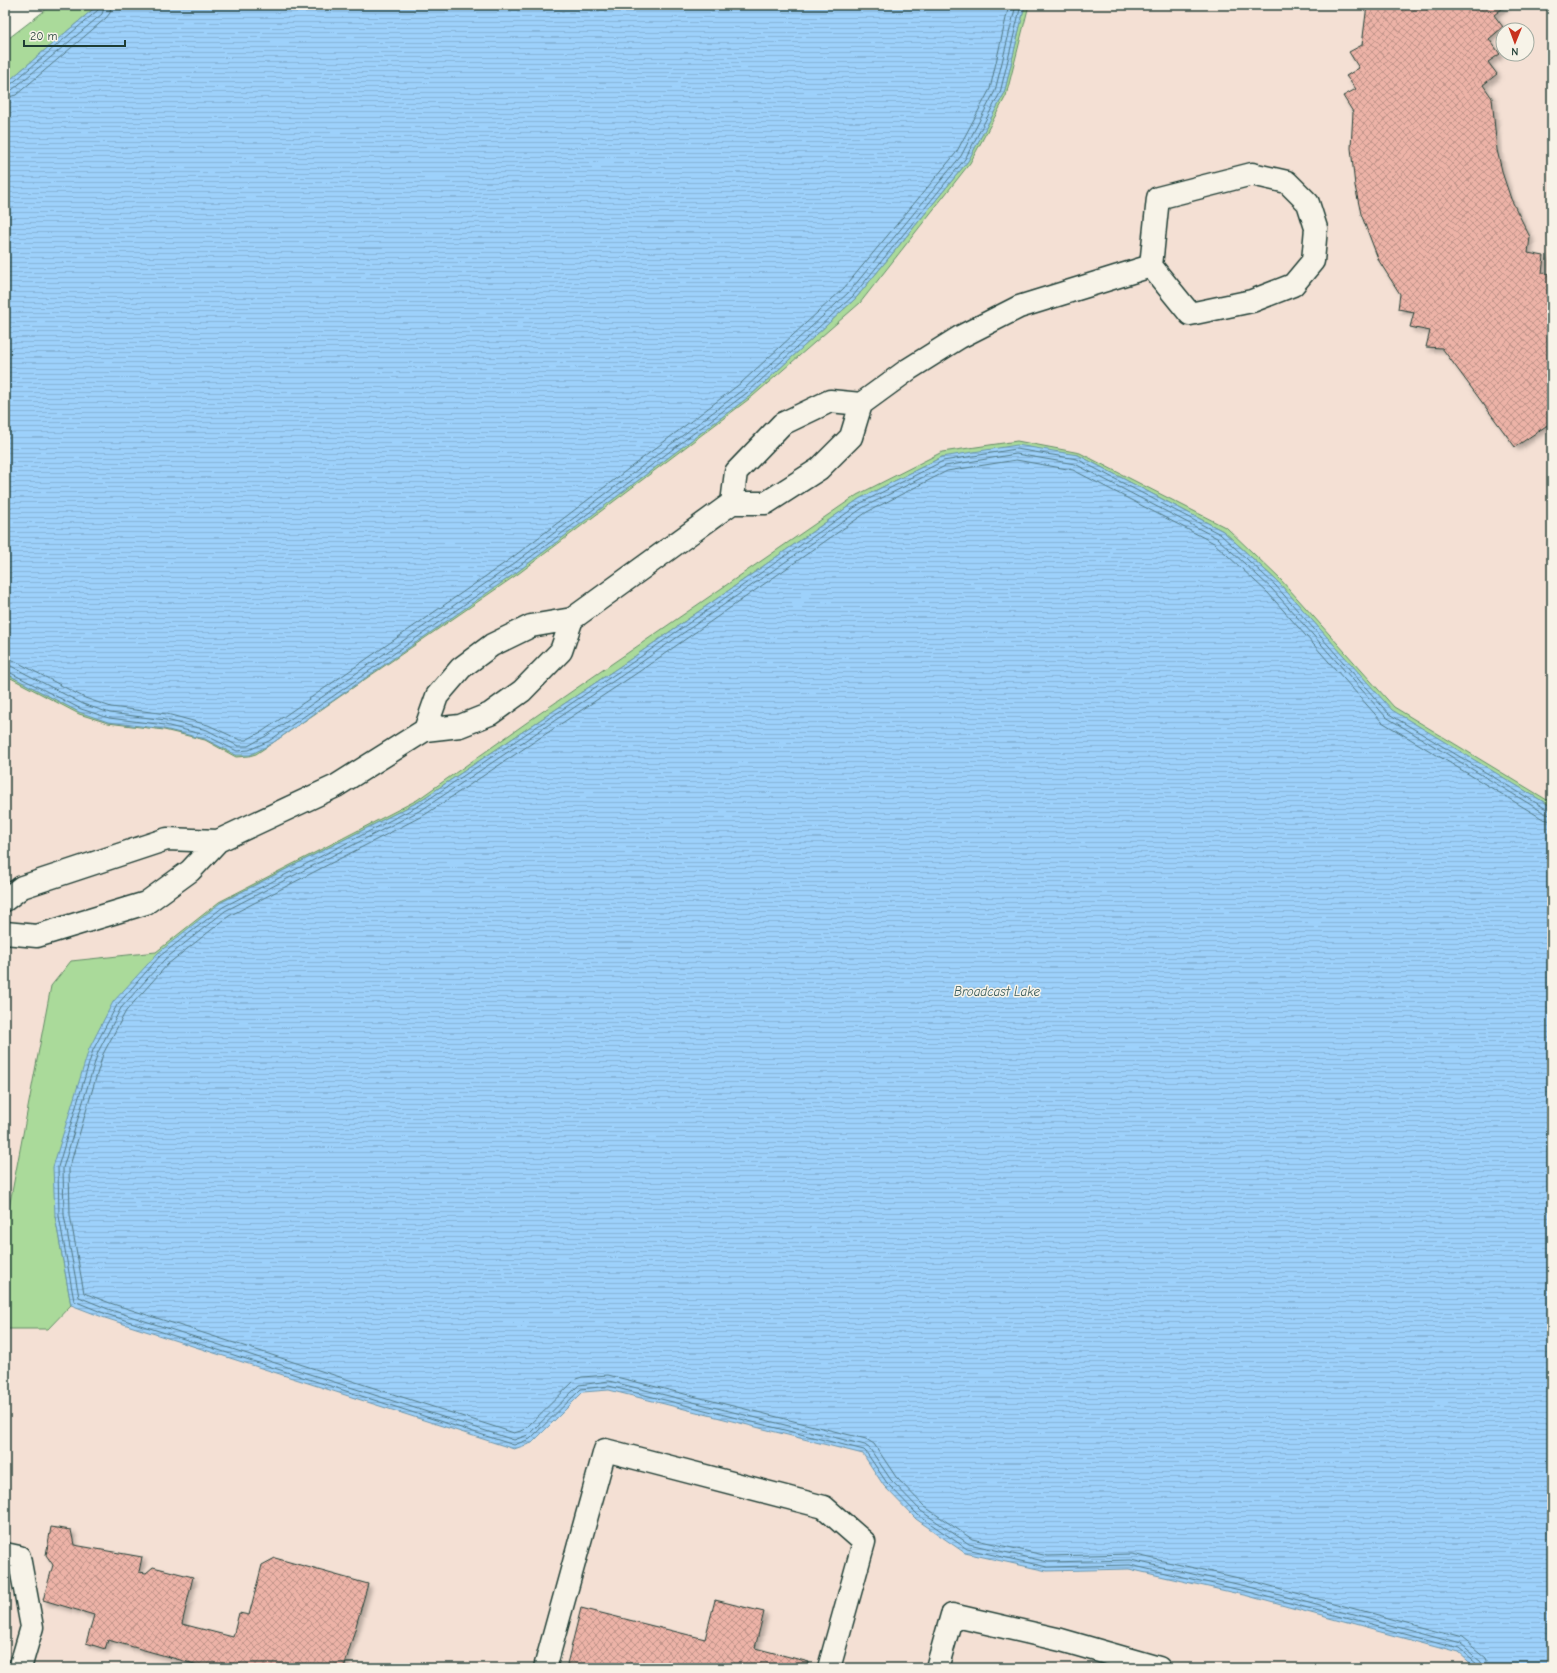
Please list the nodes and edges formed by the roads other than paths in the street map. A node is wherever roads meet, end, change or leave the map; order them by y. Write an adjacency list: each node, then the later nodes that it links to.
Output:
1 (1151, 266): 1 (lane); 2 (lane)
2 (861, 404): 3 (lane); 3 (lane)
3 (732, 503): 4 (lane)
4 (572, 619): 5 (lane); 5 (lane)
5 (424, 730): 6 (lane)
6 (218, 842): 7 (lane); 8 (lane)
7 (5, 900)
8 (5, 933)
9 (5, 1554): 10 (lane)
10 (20, 1668)
11 (545, 1668): 12 (lane)
12 (829, 1668)
13 (937, 1668): 14 (lane)
14 (1159, 1668)

